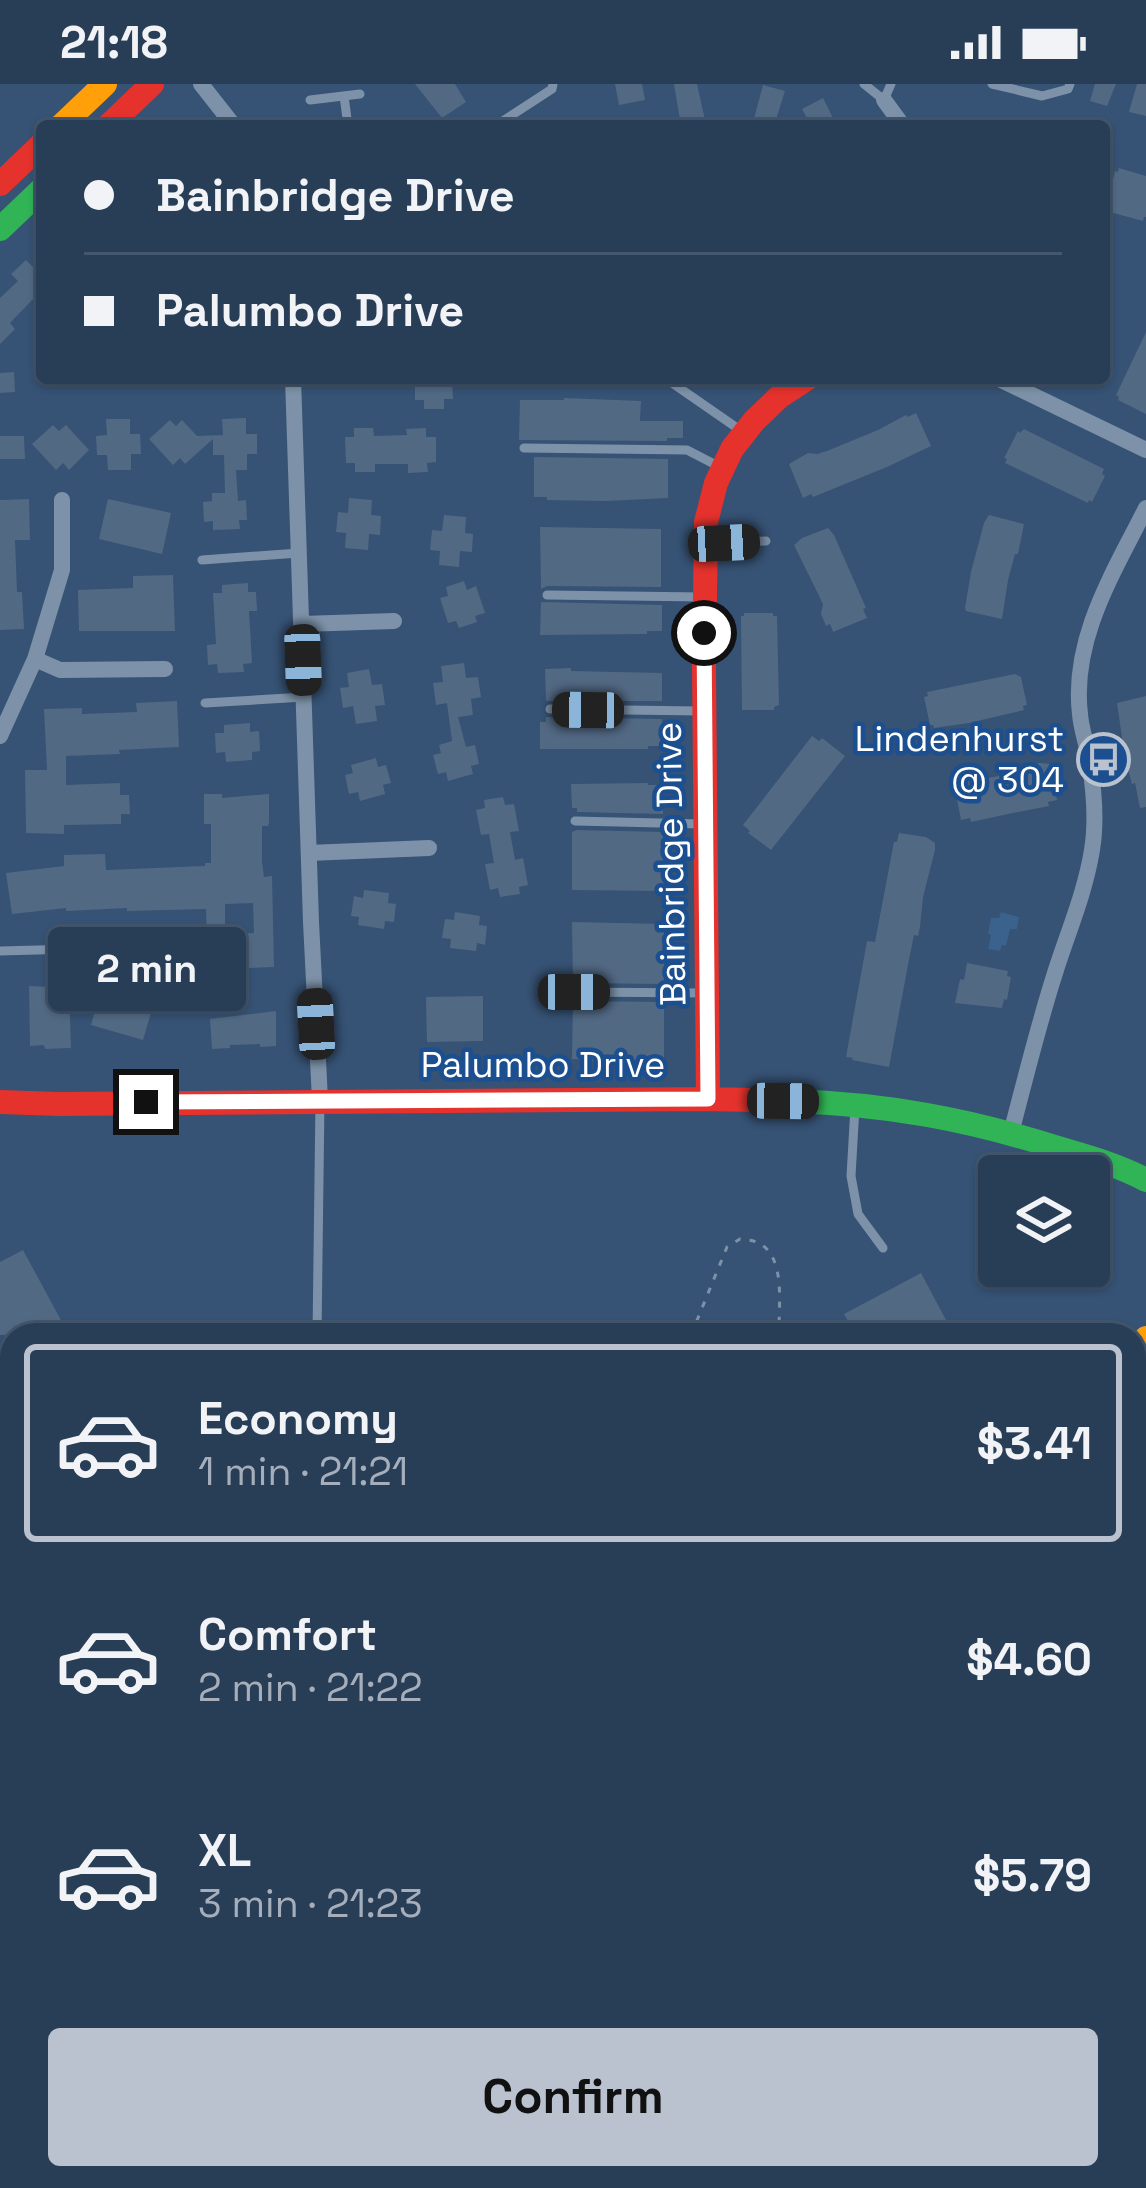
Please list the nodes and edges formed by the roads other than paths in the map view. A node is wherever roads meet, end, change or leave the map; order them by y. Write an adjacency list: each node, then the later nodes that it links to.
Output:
1 (105, 84): 12 (street)
2 (152, 84): 13 (street)
3 (201, 84): 14 (street)
4 (553, 84): 16 (lane)
5 (864, 84): 8 (lane)
6 (992, 84): 7 (lane)
7 (1070, 84)
8 (887, 92): 17 (street)
9 (360, 94): 10 (lane)
10 (344, 96): 11 (lane); 15 (lane)
11 (310, 100)
12 (67, 120)
13 (114, 120)
14 (229, 120)
15 (347, 120)
16 (504, 120)
17 (900, 120)
18 (36, 150): 19 (street)
19 (0, 184)
20 (36, 195): 21 (street)
21 (0, 229)
22 (293, 384): 34 (street)
23 (674, 384): 26 (lane)
24 (799, 384): 26 (street, Bainbridge Drive)
25 (1009, 384): 28 (street)
26 (745, 433): 29 (street, Bainbridge Drive)
27 (524, 448): 29 (lane)
28 (1146, 450)
29 (723, 469): 33 (street, Bainbridge Drive)
30 (62, 500): 40 (street)
31 (1146, 508): 59 (street)
32 (766, 541): 33 (lane)
33 (705, 544): 37 (street, Bainbridge Drive)
34 (299, 553): 35 (lane); 39 (street)
35 (202, 560)
36 (547, 595): 37 (lane)
37 (704, 597): 45 (street, Bainbridge Drive)
38 (394, 621): 39 (street)
39 (302, 624): 42 (street)
40 (35, 659): 41 (street); 46 (street)
41 (165, 669)
42 (304, 697): 43 (lane); 50 (street)
43 (205, 704)
44 (550, 709): 45 (lane)
45 (704, 712): 48 (street, Bainbridge Drive)
46 (0, 736)
47 (575, 821): 48 (lane)
48 (706, 824): 54 (street, Bainbridge Drive)
49 (429, 848): 50 (street)
50 (309, 853): 56 (street)
51 (113, 948): 52 (lane)
52 (0, 951)
53 (574, 992): 54 (lane)
54 (707, 993): 55 (street, Bainbridge Drive)
55 (708, 1099): 56 (street, Palumbo Drive); 58 (street, Palumbo Drive)
56 (320, 1100): 57 (street, Palumbo Drive); 62 (lane)
57 (0, 1102)
58 (855, 1105): 59 (street, Palumbo Drive); 61 (lane)
59 (1011, 1133): 60 (street, Palumbo Drive)
60 (1146, 1180)
61 (884, 1248)
62 (317, 1323)

